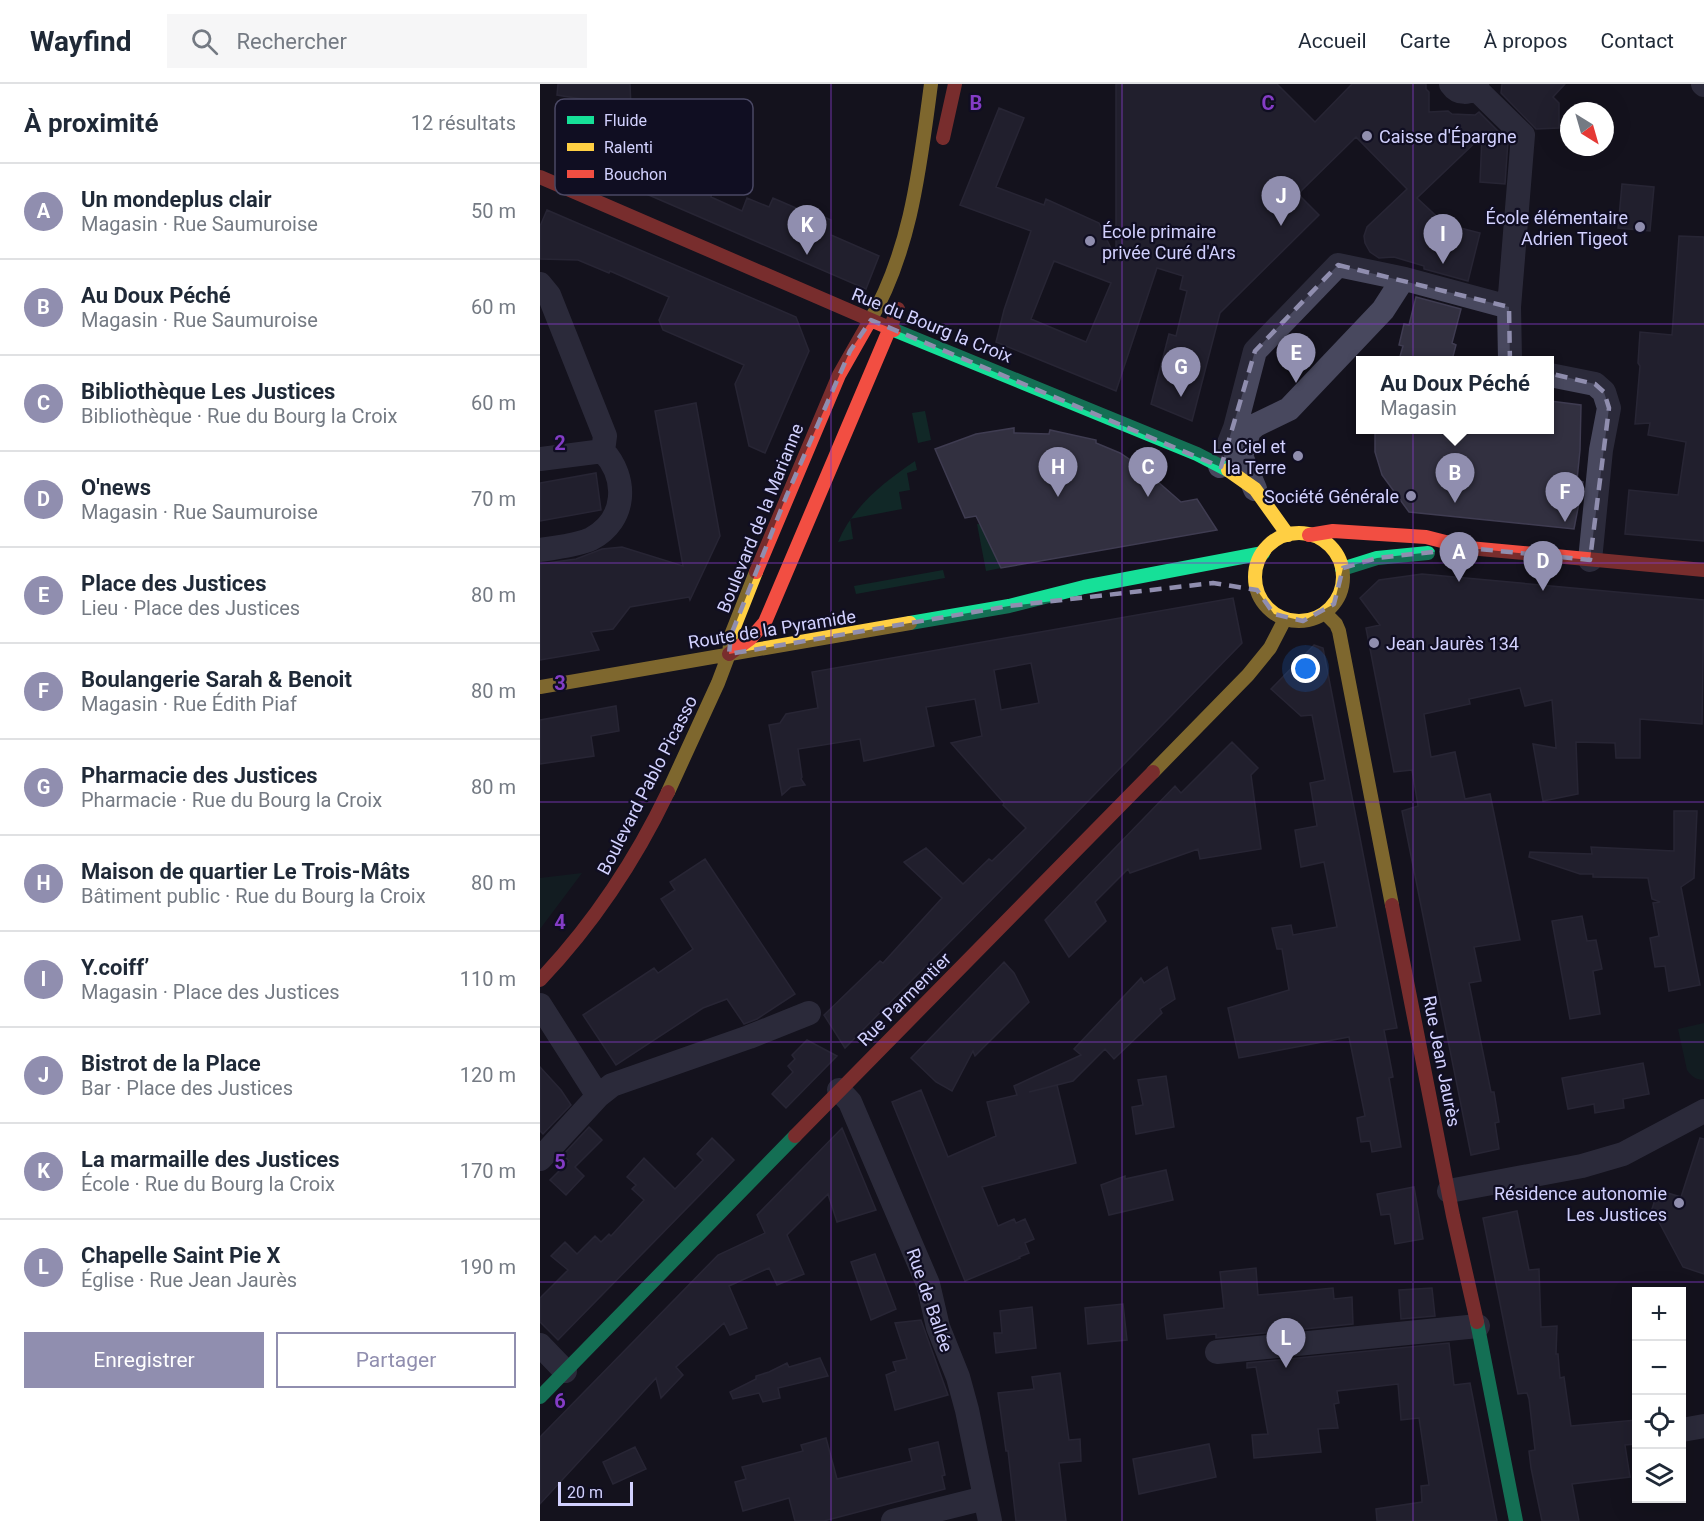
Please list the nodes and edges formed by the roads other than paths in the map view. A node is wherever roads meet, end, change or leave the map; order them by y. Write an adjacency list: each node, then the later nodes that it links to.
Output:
1 (931, 84): 13 (street, Boulevard de la Marianne)
2 (955, 84): 5 (street)
3 (1450, 84): 4 (street)
4 (1476, 86): 12 (street)
5 (942, 147)
6 (540, 177): 7 (street, Rue du Bourg la Croix)
7 (555, 183)
8 (582, 195): 13 (street, Rue du Bourg la Croix)
9 (1403, 279): 12 (street); 19 (street); 20 (street)
10 (540, 284): 17 (street)
11 (902, 300): 14 (street)
12 (1509, 306): 15 (street)
13 (871, 320): 14 (street, Rue du Bourg la Croix); 35 (street, Boulevard de la Marianne)
14 (889, 328): 19 (street, Rue du Bourg la Croix); 35 (street)
15 (1510, 356)
16 (1554, 376): 26 (street)
17 (603, 451): 18 (street); 24 (street)
18 (540, 459)
19 (1220, 466): 20 (street, Rue du Bourg la Croix)
20 (1255, 489): 21 (street, Rue du Bourg la Croix)
21 (1287, 535): 22 (street); 25 (street)
22 (1309, 535): 23 (street); 27 (street)
23 (1469, 548): 26 (street); 27 (street)
24 (540, 550)
25 (1263, 553): 30 (street); 32 (street, Route de la Pyramide)
26 (1590, 560): 28 (street)
27 (1342, 569): 33 (street)
28 (1704, 570)
29 (1240, 585): 30 (street)
30 (1257, 590): 34 (street)
31 (1087, 601): 32 (street, Route de la Pyramide)
32 (1009, 606): 35 (street, Route de la Pyramide)
33 (1325, 613): 34 (street); 44 (street, Rue Jean Jaurès)
34 (1285, 619): 40 (street, Rue Parmentier)
35 (729, 654): 36 (street, Route de la Pyramide); 37 (street, Boulevard Pablo Picasso)
36 (540, 687)
37 (540, 980)
38 (540, 1005): 41 (street)
39 (809, 1013): 41 (street)
40 (839, 1090): 48 (street, Rue Parmentier); 52 (street, Rue de Ballée)
41 (598, 1096): 43 (street)
42 (1704, 1111): 44 (street)
43 (540, 1159)
44 (1449, 1191): 45 (street, Rue Jean Jaurès)
45 (1478, 1326): 47 (street); 54 (street, Rue Jean Jaurès)
46 (540, 1345): 48 (street)
47 (1217, 1352)
48 (565, 1371): 49 (street, Rue Parmentier)
49 (540, 1397)
50 (1704, 1426): 51 (street)
51 (1686, 1429)
52 (988, 1509): 53 (street)
53 (893, 1521)
54 (1516, 1521)

